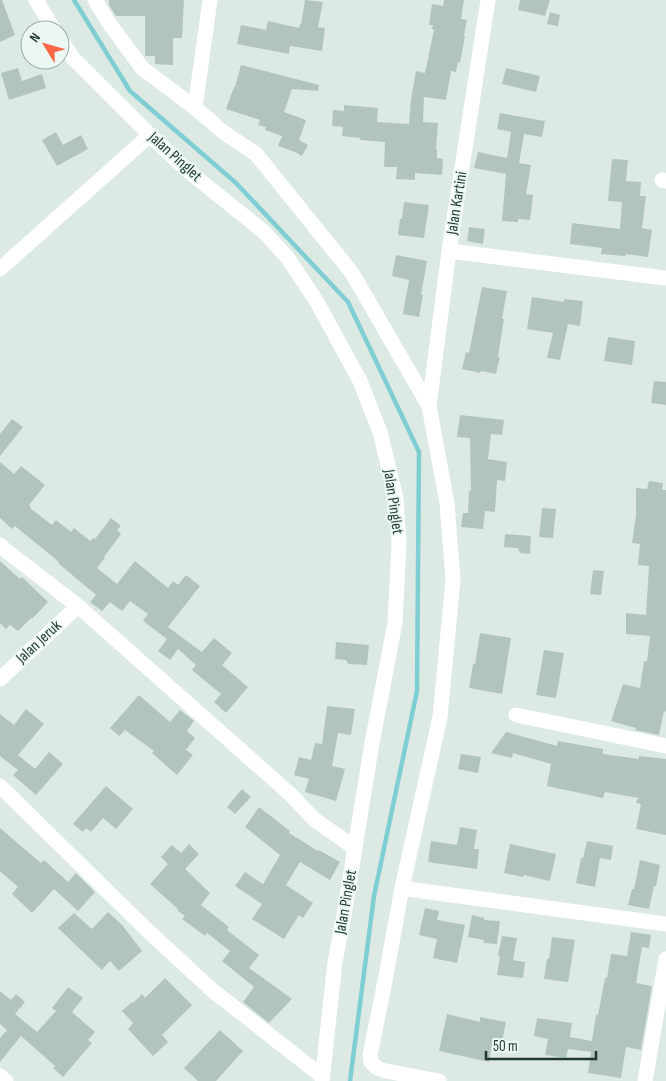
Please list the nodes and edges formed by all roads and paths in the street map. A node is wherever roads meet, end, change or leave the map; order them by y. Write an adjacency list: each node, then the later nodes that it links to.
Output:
1 (36, 0): 5 (street)
2 (95, 0): 7 (street)
3 (210, 0): 7 (street)
4 (488, 0): 9 (street, Jalan Kartini)
5 (48, 20)
6 (70, 54): 8 (street, Jalan Pinglet)
7 (195, 108): 12 (street)
8 (150, 134): 10 (street); 19 (street, Jalan Pinglet)
9 (449, 251): 11 (street); 12 (street, Jalan Kartini)
10 (0, 269)
11 (666, 278)
12 (429, 406): 20 (street)
13 (0, 545): 14 (street)
14 (78, 606): 15 (street, Jalan Jeruk); 19 (street)
15 (0, 679)
16 (516, 715): 17 (street)
17 (666, 746)
18 (0, 786): 24 (street)
19 (355, 848): 24 (street, Jalan Pinglet)
20 (402, 888): 21 (street); 26 (street)
21 (666, 924)
22 (666, 959): 27 (street)
23 (0, 1076): 25 (street)
24 (322, 1079)
25 (6, 1081)
26 (439, 1081)
27 (645, 1081)

